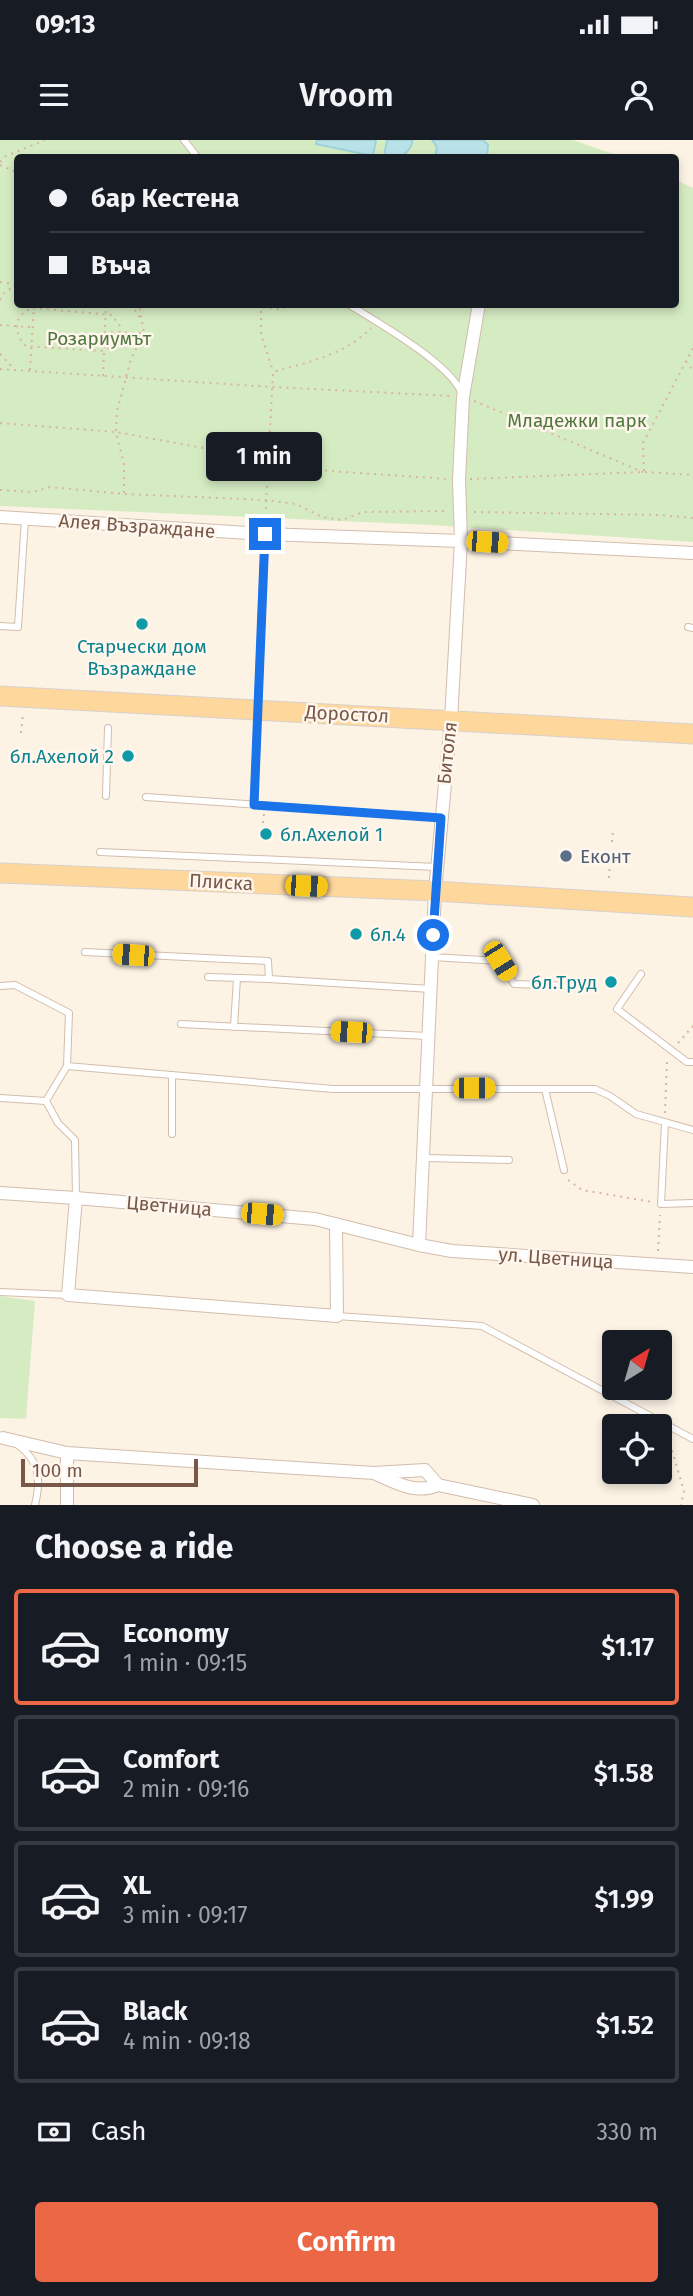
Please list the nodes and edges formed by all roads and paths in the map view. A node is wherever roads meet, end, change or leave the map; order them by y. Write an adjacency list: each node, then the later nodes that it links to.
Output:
1 (45, 140): 4 (path)
2 (184, 140): 3 (lane)
3 (195, 154)
4 (0, 164)
5 (14, 286): 6 (path)
6 (0, 300)
7 (31, 308): 20 (path)
8 (34, 308): 21 (path)
9 (54, 308): 16 (path)
10 (106, 308): 16 (path)
11 (134, 308): 17 (path)
12 (140, 308): 17 (path)
13 (261, 308): 34 (path)
14 (355, 308): 18 (lane)
15 (478, 308): 38 (street, Битоля)
16 (105, 313): 22 (path); 23 (path)
17 (141, 320): 24 (path)
18 (378, 322): 34 (path); 38 (lane)
19 (0, 325): 20 (path)
20 (16, 327): 21 (path); 25 (path)
21 (31, 327): 25 (path)
22 (104, 332): 23 (path); 27 (path)
23 (120, 333): 24 (path); 27 (path)
24 (144, 333): 36 (path)
25 (30, 348): 27 (path); 32 (path)
26 (693, 348): 29 (path)
27 (103, 351): 35 (path)
28 (0, 354): 31 (path)
29 (686, 360): 33 (path); 42 (path)
30 (0, 369): 31 (path)
31 (14, 370): 32 (path)
32 (30, 370): 35 (path)
33 (693, 371)
34 (273, 372): 37 (path)
35 (103, 376): 36 (path)
36 (126, 377): 37 (path); 40 (path)
37 (272, 387): 38 (path); 41 (path)
38 (463, 397): 42 (path); 44 (street, Битоля)
39 (0, 423): 40 (path)
40 (116, 432): 41 (path); 46 (path)
41 (269, 458): 44 (path); 47 (path)
42 (644, 472): 43 (path); 44 (path)
43 (693, 475)
44 (459, 480): 48 (street, Битоля)
45 (0, 489): 46 (path)
46 (124, 494): 47 (path)
47 (266, 500): 48 (path); 52 (path)
48 (460, 512): 50 (path); 53 (street, Битоля)
49 (0, 517): 51 (street, Алея Възраждане)
50 (693, 518)
51 (25, 519): 52 (street, Алея Възраждане); 55 (lane)
52 (265, 534): 53 (street, Алея Възраждане); 58 (lane)
53 (461, 541): 54 (street, Алея Възраждане); 59 (street, Битоля)
54 (693, 553)
55 (0, 626)
56 (0, 696): 57 (main road, Доростол)
57 (25, 698): 58 (main road, Доростол); 61 (path)
58 (259, 709): 59 (main road, Доростол); 65 (lane)
59 (451, 720): 62 (main road, Доростол); 66 (street, Битоля)
60 (108, 728): 63 (lane)
61 (21, 733)
62 (693, 734)
63 (106, 796)
64 (146, 797): 65 (lane)
65 (254, 805): 66 (lane)
66 (441, 818): 71 (street, Битоля)
67 (613, 831): 68 (path)
68 (612, 842)
69 (100, 852): 71 (lane)
70 (610, 862): 73 (path)
71 (437, 867): 74 (street, Битоля)
72 (0, 873): 74 (main road, Плиска)
73 (609, 878)
74 (435, 891): 75 (main road, Плиска); 77 (street, Битоля)
75 (693, 906)
76 (85, 952): 81 (lane)
77 (432, 957): 83 (lane); 84 (street, Битоля)
78 (641, 974): 91 (lane)
79 (208, 977): 80 (lane)
80 (237, 978): 81 (lane); 87 (lane)
81 (269, 979): 84 (lane)
82 (0, 986): 92 (lane)
83 (572, 986)
84 (431, 989): 88 (street, Битоля)
85 (181, 1024): 87 (lane)
86 (693, 1026): 89 (path)
87 (234, 1027): 88 (lane)
88 (429, 1036): 94 (street, Битоля)
89 (677, 1044)
90 (668, 1057): 98 (path)
91 (693, 1062)
92 (67, 1066): 93 (lane); 97 (lane)
93 (172, 1075): 94 (lane); 100 (lane)
94 (428, 1088): 95 (lane); 101 (street, Битоля)
95 (545, 1089): 98 (lane); 103 (lane)
96 (0, 1098): 97 (lane)
97 (46, 1101): 105 (lane)
98 (664, 1123): 99 (lane); 107 (lane)
99 (693, 1130)
100 (172, 1134)
101 (425, 1158): 102 (lane); 109 (street, Битоля)
102 (509, 1160)
103 (564, 1170): 107 (path)
104 (0, 1193): 105 (street, Цветница)
105 (76, 1198): 108 (street, Цветница); 113 (street)
106 (693, 1203): 107 (lane)
107 (661, 1204): 110 (path)
108 (336, 1224): 109 (street, Цветница); 114 (street)
109 (419, 1245): 110 (street, ул. Цветница)
110 (658, 1265): 111 (street, ул. Цветница)
111 (693, 1267)
112 (0, 1292): 113 (lane)
113 (68, 1295): 114 (street)
114 (337, 1317): 115 (lane)
115 (646, 1414)
116 (672, 1428): 118 (lane)
117 (1, 1438): 120 (street); 123 (lane)
118 (693, 1439)
119 (672, 1452): 126 (path)
120 (67, 1453): 121 (street); 124 (street)
121 (374, 1472): 122 (street); 122 (street)
122 (438, 1485): 125 (street)
123 (36, 1505)
124 (67, 1505)
125 (533, 1505)
126 (681, 1505)

